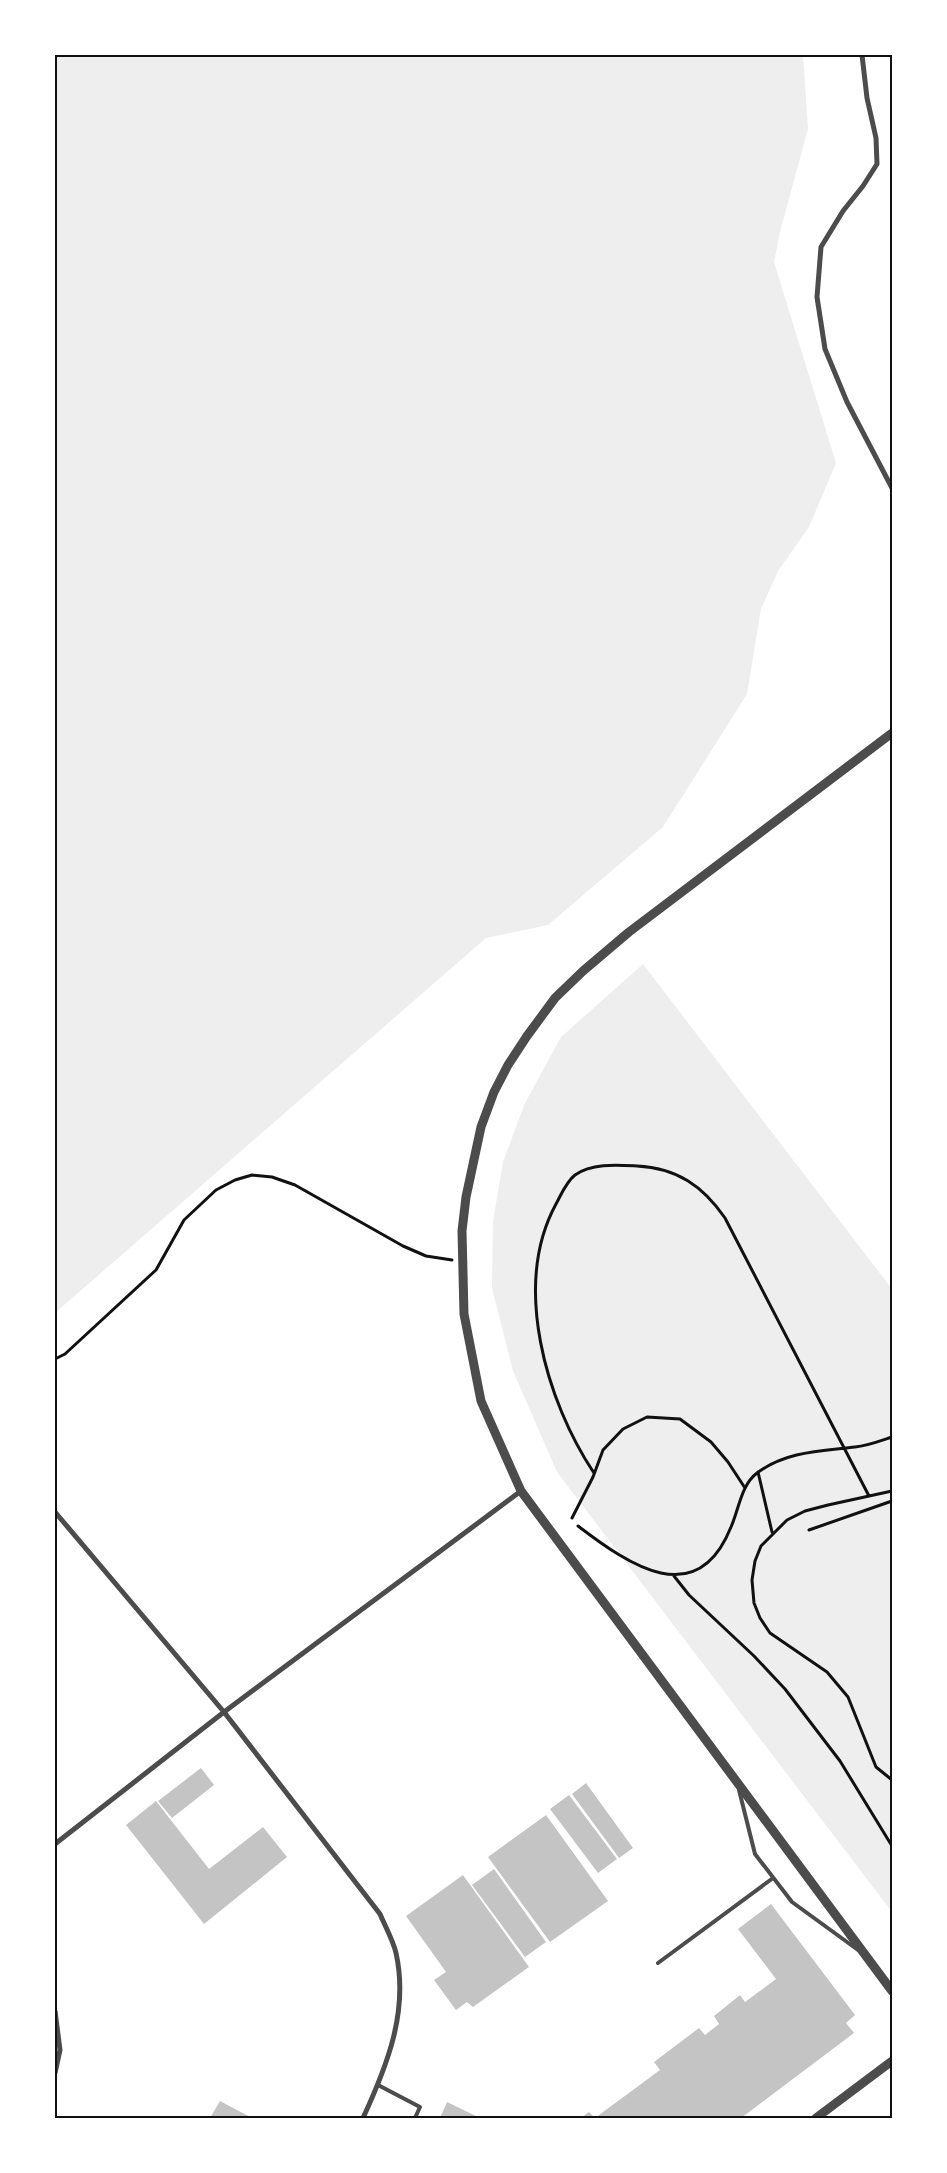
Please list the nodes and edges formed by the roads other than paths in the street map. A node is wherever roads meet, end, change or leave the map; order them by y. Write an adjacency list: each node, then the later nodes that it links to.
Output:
1 (862, 55): 2 (street)
2 (892, 488)
3 (892, 734): 4 (street)
4 (521, 1491): 6 (street); 7 (street)
5 (55, 1512): 6 (street)
6 (224, 1712): 8 (street); 16 (street)
7 (737, 1783): 9 (lane); 10 (street)
8 (55, 1844)
9 (773, 1878): 10 (lane); 11 (lane)
10 (865, 1955): 12 (street)
11 (658, 1963)
12 (892, 1991)
13 (55, 2012): 15 (street)
14 (892, 2061): 19 (street)
15 (55, 2073)
16 (378, 2085): 17 (street); 18 (lane)
17 (363, 2118)
18 (415, 2118)
19 (816, 2118)

